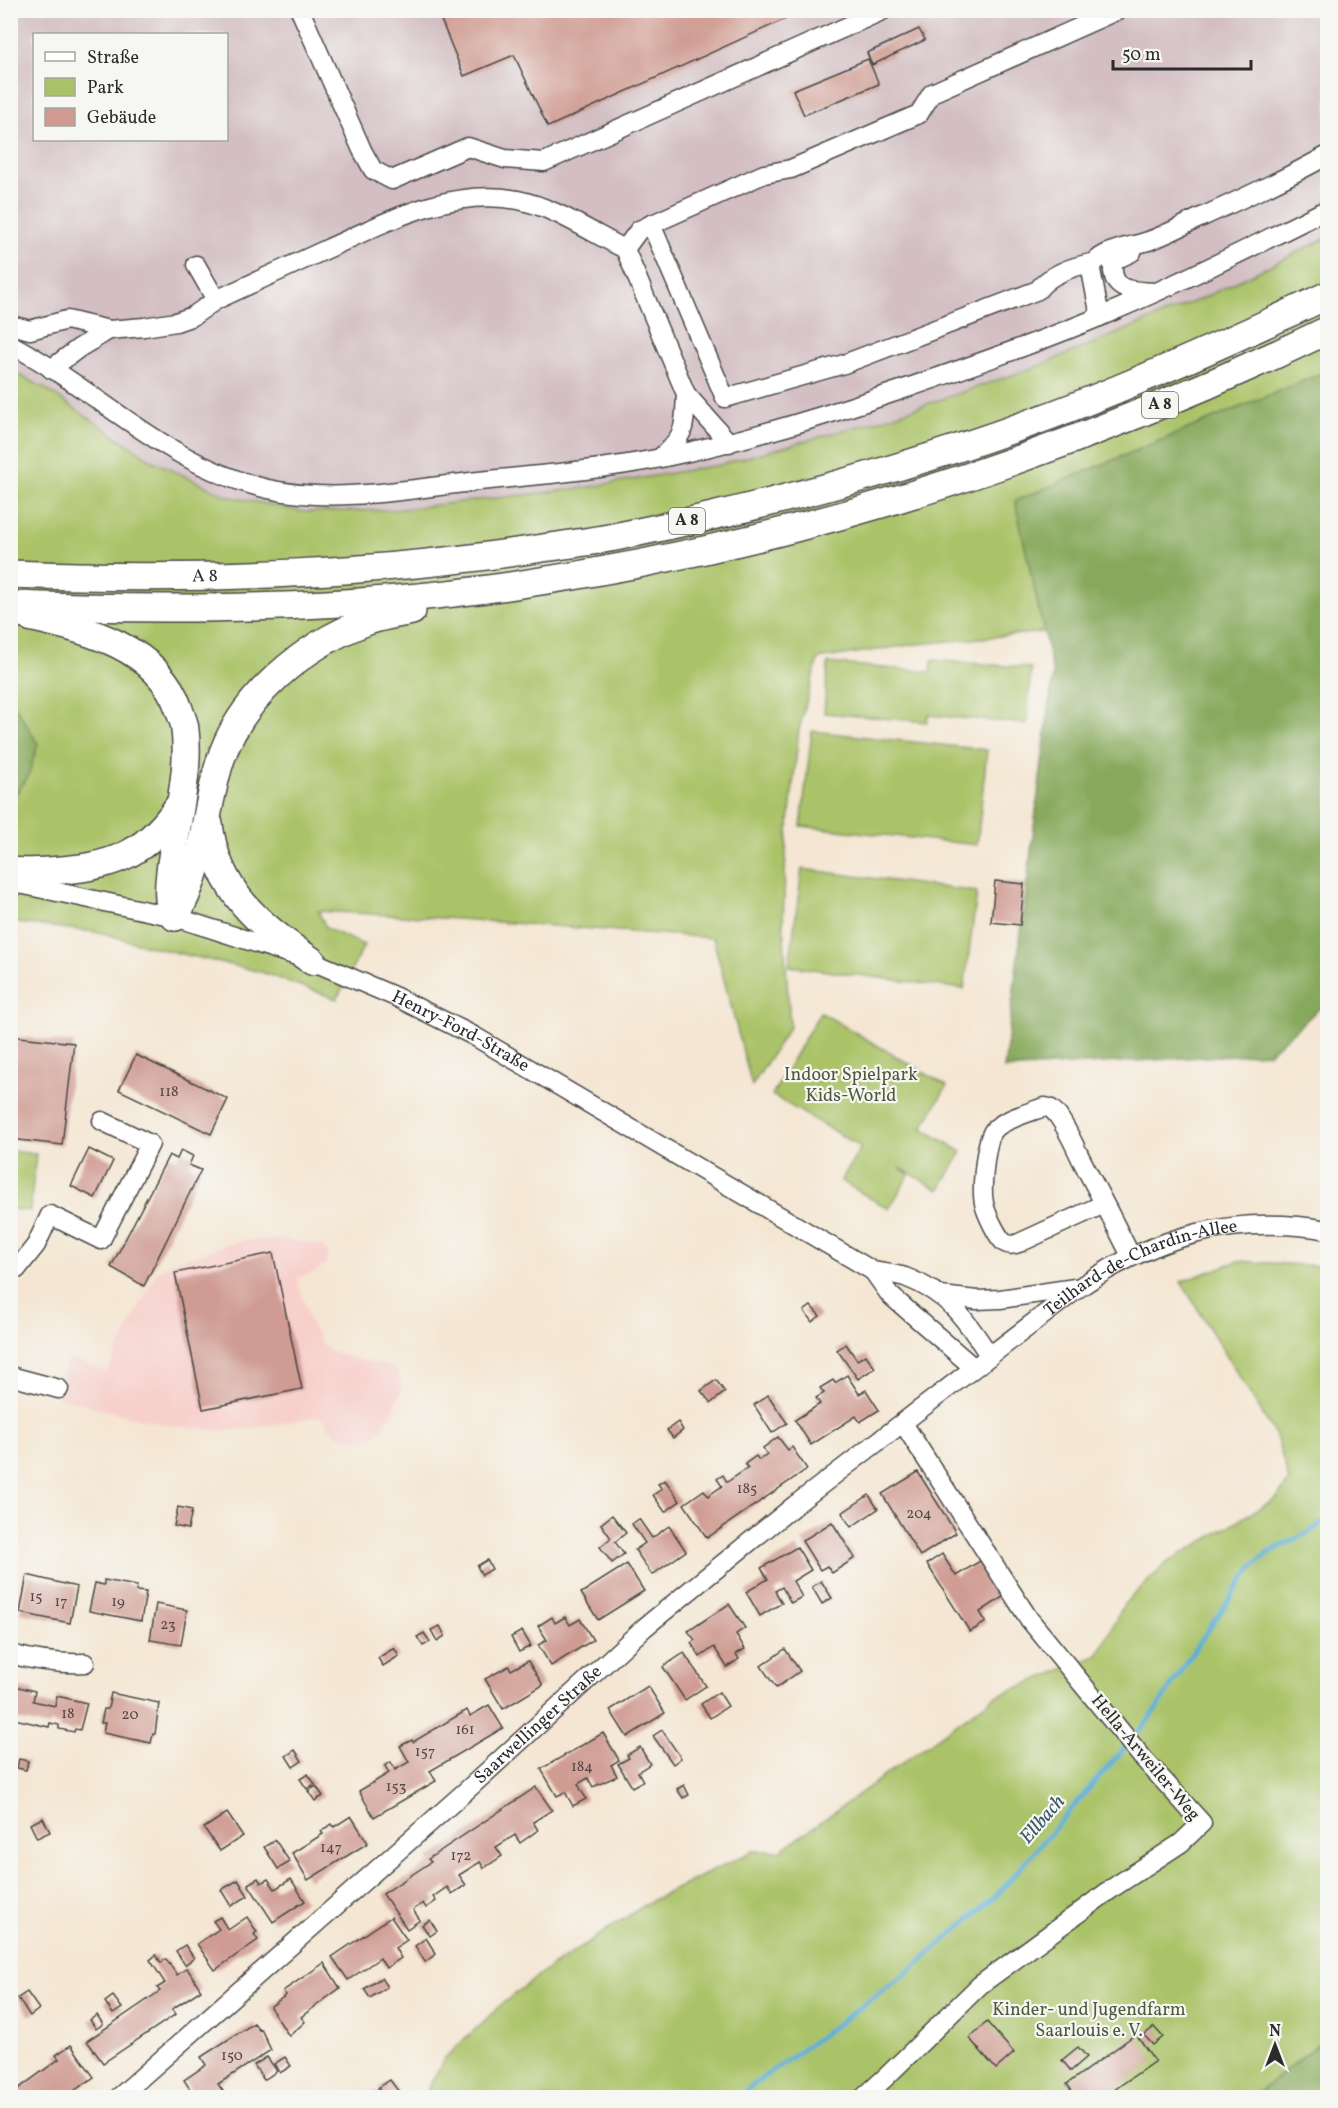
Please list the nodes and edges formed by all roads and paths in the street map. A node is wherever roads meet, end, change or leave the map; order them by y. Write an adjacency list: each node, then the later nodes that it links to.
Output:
1 (300, 10): 2 (street)
2 (884, 10)
3 (1118, 10): 6 (street)
4 (1328, 155): 7 (street)
5 (1328, 209): 11 (street)
6 (651, 224): 8 (street); 9 (street)
7 (1144, 242): 9 (street); 11 (street)
8 (625, 249): 13 (street); 20 (street)
9 (1092, 263): 14 (street)
10 (196, 264): 13 (street)
11 (1156, 292): 14 (street)
12 (1328, 295): 23 (highway, A 8 / A 8)
13 (216, 300): 16 (street)
14 (1100, 317): 21 (street)
15 (10, 325): 16 (street)
16 (109, 330): 19 (street)
17 (1328, 330): 24 (highway, A 8 / A 8)
18 (10, 344): 19 (street)
19 (51, 369): 22 (street)
20 (686, 394): 21 (street); 22 (street)
21 (729, 443): 22 (street)
22 (660, 458)
23 (10, 574)
24 (507, 586): 25 (highway, A 8 / A 8); 28 (highway)
25 (10, 605)
26 (10, 614): 27 (highway)
27 (180, 804): 29 (highway); 31 (highway)
28 (208, 812): 31 (highway); 32 (highway)
29 (10, 871)
30 (10, 882): 31 (street, Henry-Ford-Straße)
31 (175, 917): 32 (street, Henry-Ford-Straße)
32 (312, 961): 38 (street, Henry-Ford-Straße)
33 (102, 1121): 37 (street)
34 (1104, 1204): 34 (street); 36 (street)
35 (1328, 1230): 36 (street, Teilhard-de-Chardin-Allee)
36 (1131, 1256): 39 (street, Teilhard-de-Chardin-Allee)
37 (10, 1269)
38 (873, 1272): 40 (street, Henry-Ford-Straße); 42 (street, Henry-Ford-Straße)
39 (1080, 1287): 40 (street); 41 (street, Teilhard-de-Chardin-Allee)
40 (941, 1296): 41 (street, Henry-Ford-Straße)
41 (989, 1355): 42 (street, Teilhard-de-Chardin-Allee)
42 (973, 1367): 45 (street, Saarwellinger Straße)
43 (10, 1376): 44 (street)
44 (59, 1389)
45 (903, 1423): 48 (street, Saarwellinger Straße); 49 (street, Hella-Arweiler-Weg)
46 (10, 1654): 47 (street)
47 (85, 1663)
48 (118, 2097)
49 (863, 2097)

